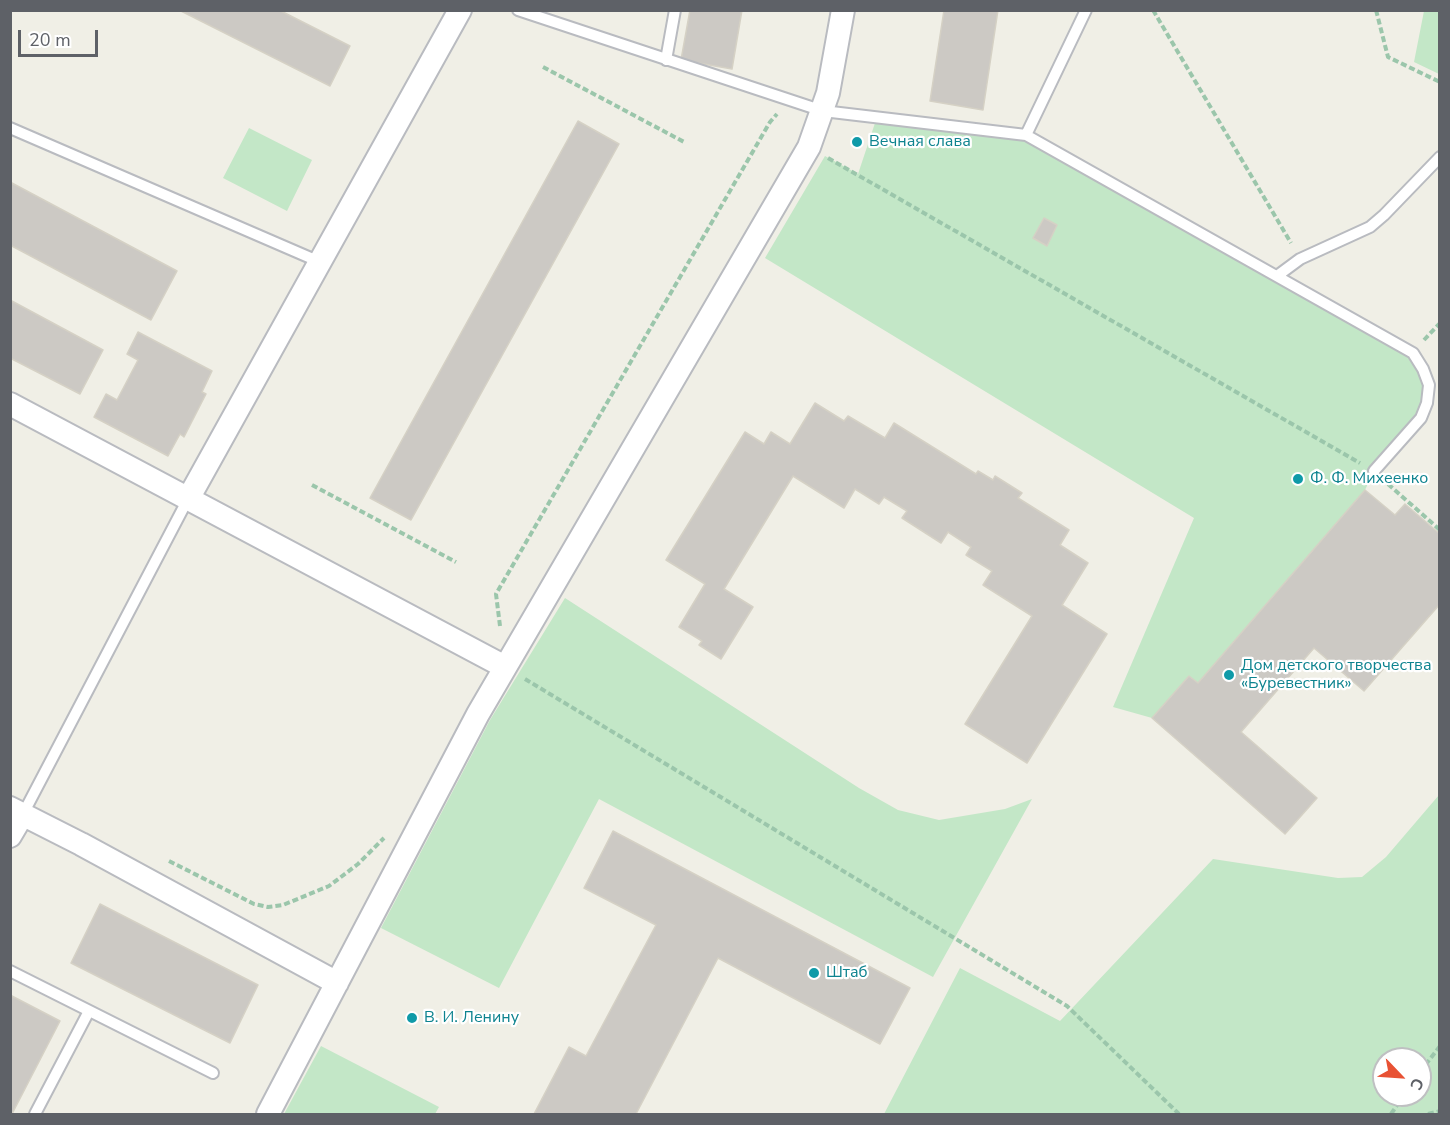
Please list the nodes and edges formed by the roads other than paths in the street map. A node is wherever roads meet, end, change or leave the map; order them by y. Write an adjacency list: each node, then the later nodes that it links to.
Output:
1 (460, 10): 11 (street)
2 (518, 10): 6 (lane)
3 (675, 10): 6 (lane)
4 (843, 10): 7 (street)
5 (1086, 10): 9 (lane)
6 (666, 60): 7 (lane)
7 (823, 111): 9 (lane); 16 (street)
8 (10, 128): 11 (lane)
9 (1026, 135): 12 (lane)
10 (1440, 157): 12 (lane)
11 (320, 262): 15 (street)
12 (1277, 276): 14 (lane)
13 (10, 404): 15 (street)
14 (1374, 471)
15 (188, 499): 16 (street); 17 (lane)
16 (505, 668): 20 (street)
17 (17, 811): 18 (street); 20 (street)
18 (10, 836)
19 (10, 971): 21 (lane)
20 (337, 983): 24 (street)
21 (89, 1011): 22 (lane); 23 (lane)
22 (213, 1073)
23 (36, 1114)
24 (268, 1114)

